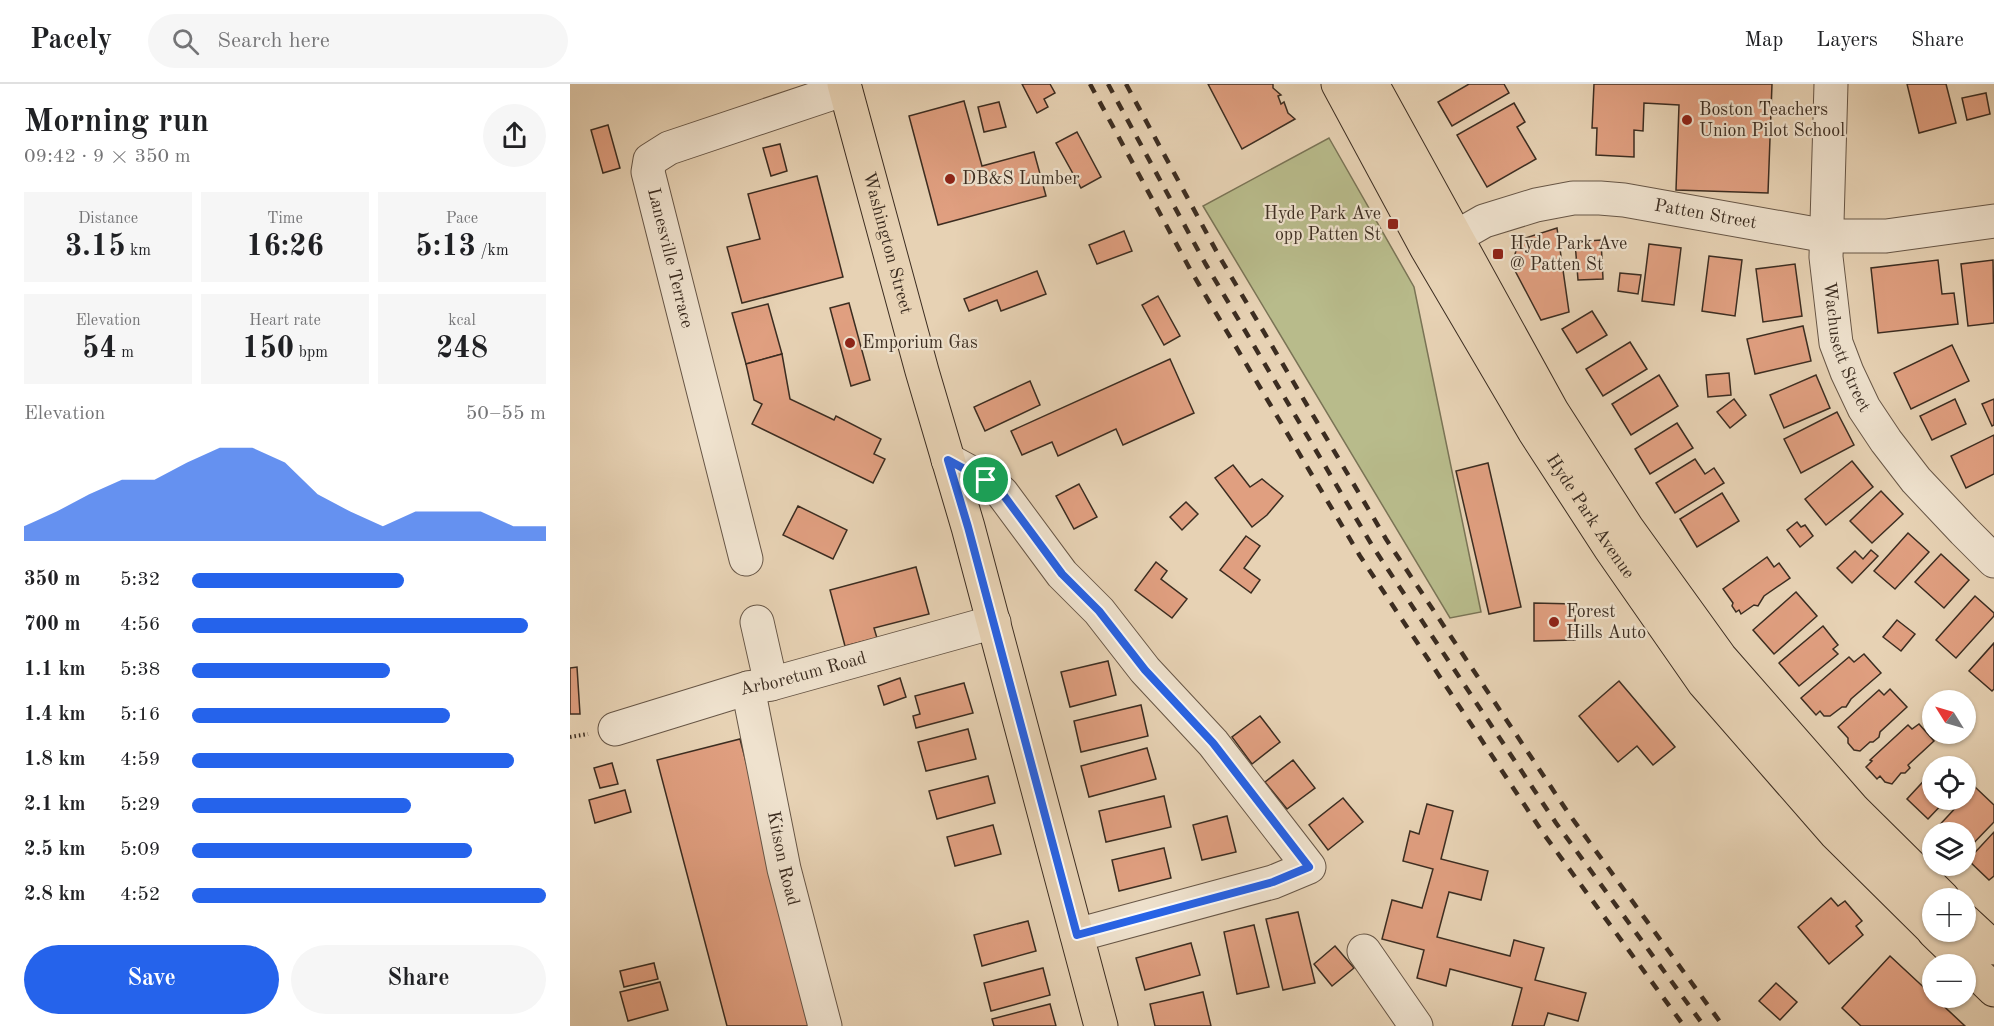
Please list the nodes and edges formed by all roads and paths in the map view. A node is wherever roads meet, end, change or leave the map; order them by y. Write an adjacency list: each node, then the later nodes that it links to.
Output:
1 (1338, 84): 7 (main road, Hyde Park Avenue)
2 (1372, 84): 7 (main road, Hyde Park Avenue)
3 (1831, 84): 6 (street, Wachusett Street)
4 (845, 86): 8 (main road, Washington Street); 10 (street, Lanesville Terrace)
5 (1994, 221): 6 (street, Patten Street)
6 (1827, 236): 7 (street, Patten Street); 9 (street, Wachusett Street)
7 (1441, 243): 12 (main road, Hyde Park Avenue)
8 (948, 460): 14 (main road, Washington Street); 20 (street)
9 (1979, 528): 11 (street, Wachusett Street)
10 (746, 559)
11 (1994, 561)
12 (1661, 597): 17 (main road, Hyde Park Avenue); 18 (main road, Hyde Park Avenue)
13 (757, 622): 15 (street)
14 (994, 622): 15 (street, Arboretum Road); 20 (main road, Washington Street)
15 (760, 686): 16 (street, Arboretum Road); 25 (street, Kitson Road)
16 (615, 729)
17 (1933, 888)
18 (1922, 919)
19 (1976, 931): 22 (main road)
20 (1077, 935): 26 (main road, Washington Street)
21 (1945, 942): 24 (main road, Hyde Park Avenue)
22 (1994, 948)
23 (1364, 951): 27 (street)
24 (1994, 990)
25 (825, 1026)
26 (1101, 1026)
27 (1416, 1026)

